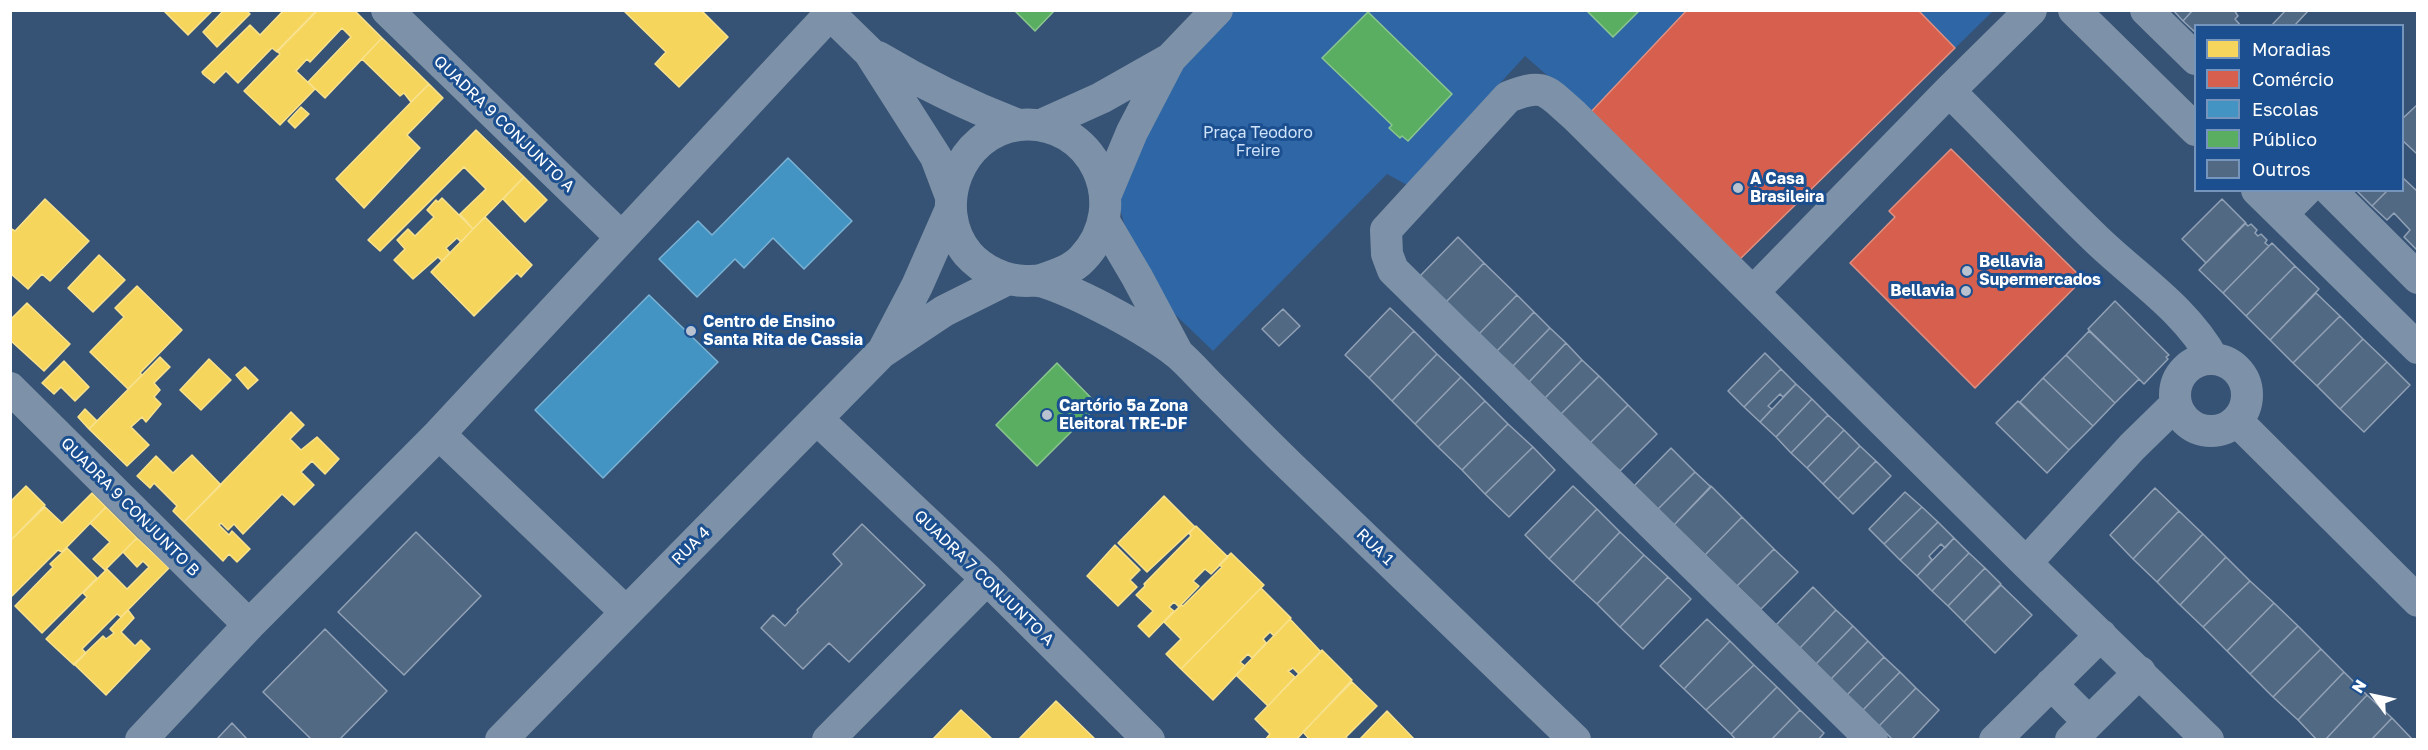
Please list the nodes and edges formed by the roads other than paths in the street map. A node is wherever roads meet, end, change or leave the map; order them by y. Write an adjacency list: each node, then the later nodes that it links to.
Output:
1 (387, 10): 18 (street, QUADRA 9 CONJUNTO A)
2 (2031, 10): 10 (street)
3 (2074, 10): 12 (street)
4 (2146, 10): 8 (street)
5 (1217, 11): 9 (street)
6 (828, 12): 7 (street); 18 (street)
7 (869, 52): 11 (street); 16 (street)
8 (2194, 57)
9 (1170, 59): 11 (street); 17 (street)
10 (1949, 91): 22 (street); 26 (street)
11 (1029, 125): 16 (street); 17 (street)
12 (2194, 128)
13 (2304, 192): 15 (street)
14 (2332, 192): 19 (street)
15 (2266, 199): 23 (street)
16 (950, 202): 20 (street); 24 (street)
17 (1105, 208): 21 (street); 25 (street)
18 (621, 237): 31 (street)
19 (2418, 278)
20 (1008, 279): 21 (street); 24 (street)
21 (1041, 280): 25 (street)
22 (1753, 292): 32 (street); 46 (street)
23 (2418, 348)
24 (882, 353): 29 (street, RUA 4)
25 (1177, 353): 45 (street, RUA 1)
26 (2213, 359): 28 (street); 30 (street)
27 (10, 388): 36 (street, QUADRA 9 CONJUNTO B)
28 (2176, 404): 30 (street); 32 (street)
29 (817, 419): 33 (street, QUADRA 7 CONJUNTO A); 35 (street, RUA 4)
30 (2237, 421): 34 (street)
31 (439, 434): 35 (street); 36 (street)
32 (2026, 563): 37 (street)
33 (987, 579): 43 (street); 44 (street, QUADRA 7 CONJUNTO A)
34 (2418, 600)
35 (626, 612): 42 (street, RUA 4)
36 (249, 625): 41 (street)
37 (2101, 635): 38 (street); 39 (street)
38 (2140, 672): 40 (street); 48 (street)
39 (2051, 684): 40 (street); 47 (street)
40 (2080, 731)
41 (141, 740)
42 (501, 740)
43 (828, 740)
44 (1149, 740)
45 (1575, 740)
46 (1872, 740)
47 (1995, 740)
48 (2208, 740)

